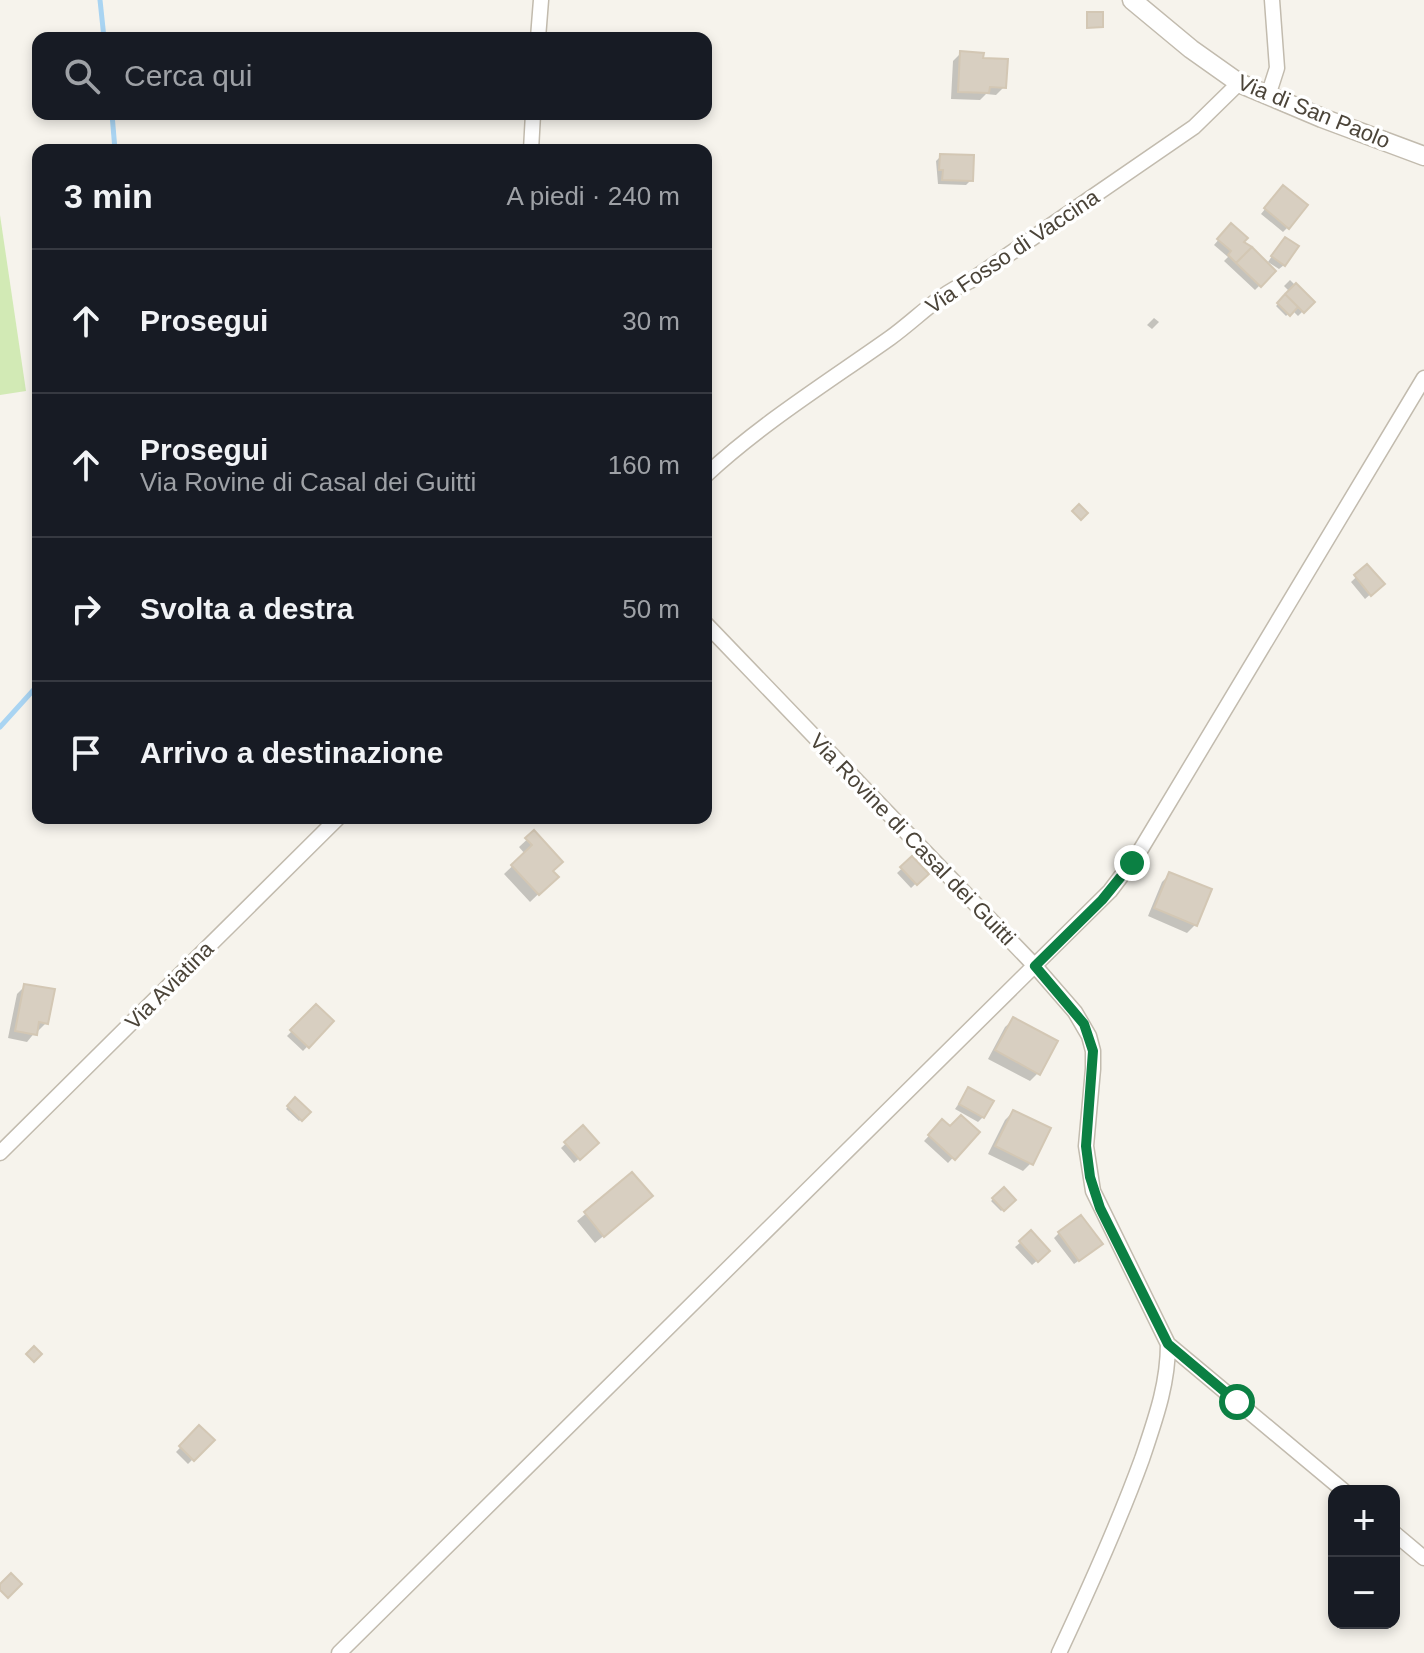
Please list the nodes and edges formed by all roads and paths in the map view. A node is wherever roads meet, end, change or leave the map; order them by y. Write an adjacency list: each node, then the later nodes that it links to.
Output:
1 (541, 0): 4 (street)
2 (1132, 0): 5 (street, Via di San Paolo)
3 (1272, 0): 6 (street)
4 (538, 32)
5 (1239, 83): 6 (street, Via di San Paolo); 11 (street, Via Fosso di Vaccina)
6 (1268, 96): 9 (street, Via di San Paolo)
7 (533, 120): 8 (street)
8 (531, 144)
9 (1424, 156)
10 (1424, 378): 14 (street)
11 (712, 470)
12 (712, 630): 14 (street, Via Rovine di Casal dei Guitti)
13 (332, 824): 15 (street, Via Aviatina)
14 (1035, 966): 16 (street, Via Rovine di Casal dei Guitti); 20 (street)
15 (0, 1153)
16 (1168, 1344): 17 (street); 21 (street)
17 (1337, 1485)
18 (1400, 1538): 19 (street)
19 (1424, 1558)
20 (339, 1653)
21 (1059, 1653)

